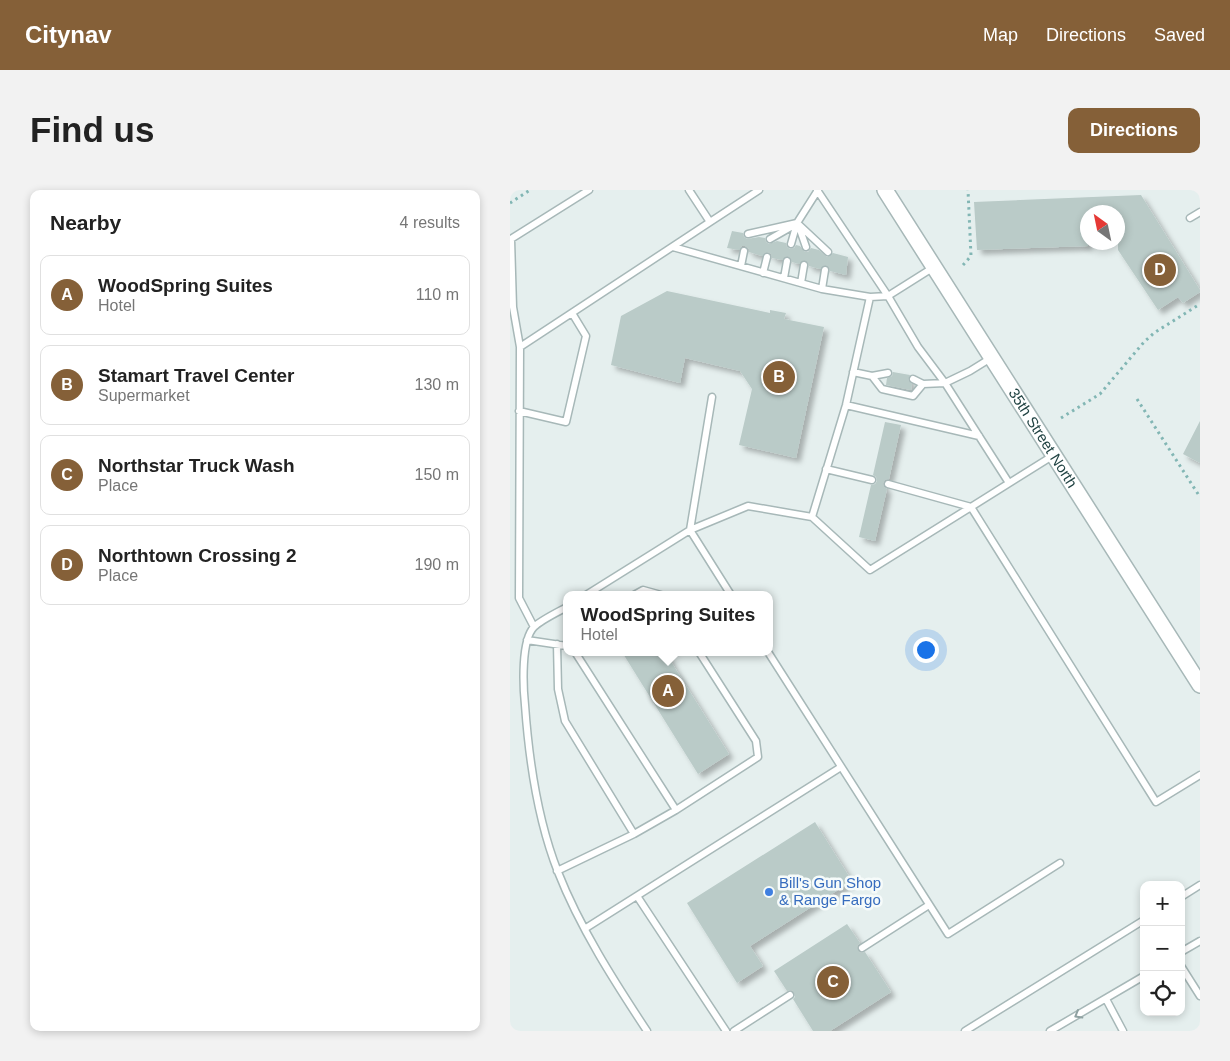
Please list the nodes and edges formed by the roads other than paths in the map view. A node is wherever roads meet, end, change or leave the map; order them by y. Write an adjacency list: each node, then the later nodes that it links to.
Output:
1 (589, 190): 30 (lane)
2 (689, 190): 8 (lane)
3 (759, 190): 8 (lane)
4 (818, 190): 9 (lane); 27 (lane)
5 (885, 190): 21 (street, 35th Street North)
6 (1200, 212): 7 (lane)
7 (1190, 218)
8 (710, 222): 13 (lane)
9 (797, 223): 10 (lane); 11 (lane); 12 (lane); 14 (lane); 16 (lane)
10 (748, 234)
11 (770, 239)
12 (790, 244)
13 (672, 247): 20 (lane); 29 (lane)
14 (806, 247)
15 (744, 251): 20 (lane)
16 (828, 252)
17 (767, 257): 23 (lane)
18 (787, 261): 24 (lane)
19 (804, 265): 25 (lane)
20 (741, 266): 23 (lane)
21 (935, 266): 27 (lane); 31 (street, 35th Street North)
22 (825, 270): 26 (lane)
23 (763, 273): 24 (lane)
24 (784, 278): 25 (lane)
25 (801, 283): 26 (lane)
26 (822, 288): 28 (lane)
27 (888, 296): 28 (lane); 36 (lane)
28 (870, 298): 32 (lane)
29 (572, 313): 30 (lane); 40 (lane)
30 (520, 347): 40 (lane)
31 (992, 357): 36 (lane); 42 (street, 35th Street North)
32 (853, 372): 34 (lane); 39 (lane)
33 (888, 374): 34 (lane)
34 (872, 376): 37 (lane)
35 (913, 379): 37 (lane)
36 (945, 383): 37 (lane); 41 (lane)
37 (923, 384)
38 (712, 398): 49 (lane)
39 (846, 404): 41 (lane); 43 (lane)
40 (519, 411): 53 (lane)
41 (979, 436): 45 (lane)
42 (1054, 455): 45 (lane); 60 (street, 35th Street North)
43 (826, 468): 44 (lane); 48 (lane)
44 (872, 480)
45 (1008, 483): 47 (lane)
46 (888, 484): 47 (lane)
47 (971, 507): 48 (lane); 62 (lane)
48 (812, 517): 49 (lane)
49 (690, 530): 50 (lane); 51 (lane)
50 (592, 591)
51 (728, 591)
52 (563, 609): 53 (lane)
53 (534, 627): 54 (lane)
54 (527, 640): 55 (lane); 66 (lane)
55 (557, 644): 56 (lane); 64 (lane)
56 (563, 645)
57 (578, 656): 63 (lane)
58 (702, 656): 63 (lane)
59 (771, 656): 61 (lane)
60 (1200, 685)
61 (841, 766): 69 (lane); 70 (lane)
62 (1200, 775)
63 (676, 810): 64 (lane)
64 (634, 834): 66 (lane)
65 (1060, 863): 70 (lane)
66 (558, 871): 72 (lane)
67 (1200, 885): 68 (lane)
68 (1185, 894)
69 (637, 896): 72 (lane); 82 (lane)
70 (929, 905): 74 (lane)
71 (1140, 922): 84 (lane)
72 (586, 928): 81 (lane)
73 (1200, 941): 75 (lane)
74 (862, 948)
75 (1185, 950)
76 (1184, 971): 79 (lane)
77 (1140, 978): 80 (lane)
78 (790, 995): 83 (lane)
79 (1200, 996)
80 (1106, 999): 85 (lane, one-way to 85); 86 (lane)
81 (647, 1031)
82 (726, 1031)
83 (734, 1031)
84 (965, 1031)
85 (1050, 1031)
86 (1122, 1031)

